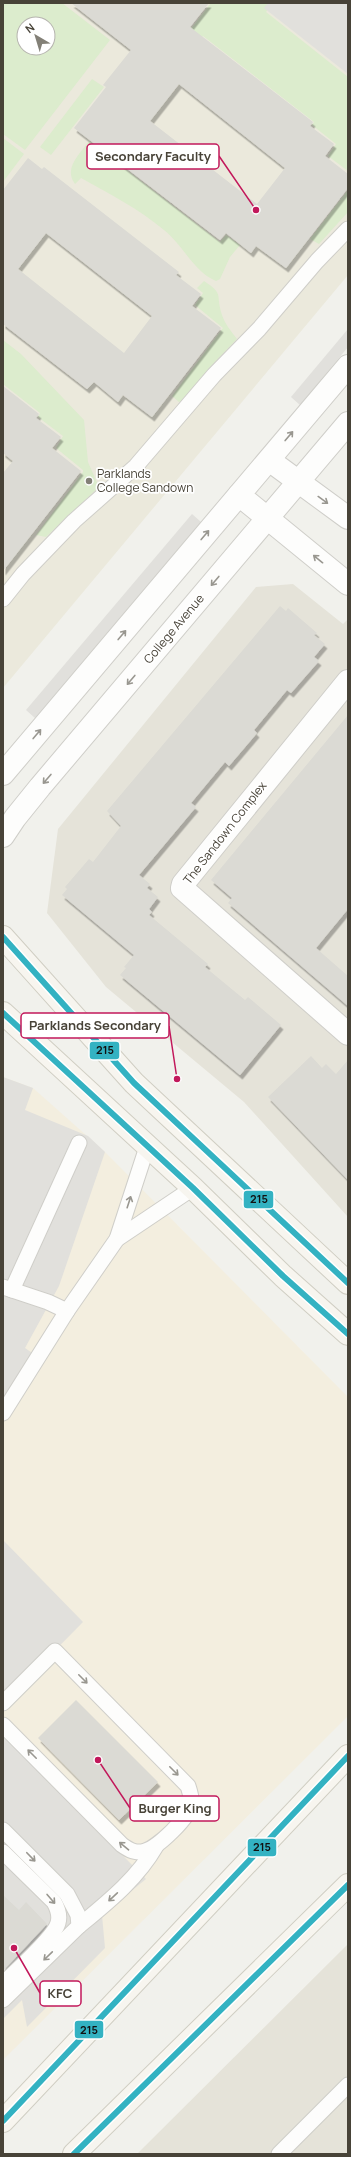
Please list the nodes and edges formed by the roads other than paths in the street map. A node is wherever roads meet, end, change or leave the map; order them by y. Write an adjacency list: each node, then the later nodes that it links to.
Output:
1 (348, 229): 10 (lane)
2 (348, 366): 4 (street, one-way to 2)
3 (348, 423): 5 (street, College Avenue)
4 (269, 460): 5 (street); 6 (street)
5 (298, 482): 7 (street, one-way to 7); 8 (street, College Avenue)
6 (239, 495): 8 (street); 12 (street, one-way to 6)
7 (348, 518)
8 (267, 519): 9 (street, one-way to 8); 13 (street, College Avenue, one-way to 13)
9 (348, 584)
10 (3, 598)
11 (348, 681): 16 (street, The Sandown Complex)
12 (3, 774)
13 (3, 836)
14 (3, 937): 21 (street)
15 (3, 1013): 18 (street)
16 (348, 1034)
17 (79, 1143): 22 (lane)
18 (147, 1147): 19 (street); 20 (lane, one-way to 18)
19 (193, 1188): 20 (lane); 24 (street)
20 (117, 1239): 23 (lane)
21 (348, 1283)
22 (7, 1288): 23 (lane)
23 (67, 1311): 25 (lane)
24 (348, 1334)
25 (3, 1412)
26 (3, 1703): 30 (lane, one-way to 30)
27 (3, 1725): 30 (lane, one-way to 27)
28 (348, 1756): 37 (street)
29 (3, 1830): 33 (lane, one-way to 33)
30 (156, 1846): 33 (lane, one-way to 33)
31 (3, 1852): 34 (lane, one-way to 34)
32 (348, 1885): 38 (street)
33 (79, 1926): 35 (lane, one-way to 35)
34 (3, 1984)
35 (3, 2000)
36 (348, 2085): 39 (lane)
37 (3, 2121)
38 (74, 2154)
39 (280, 2154)

